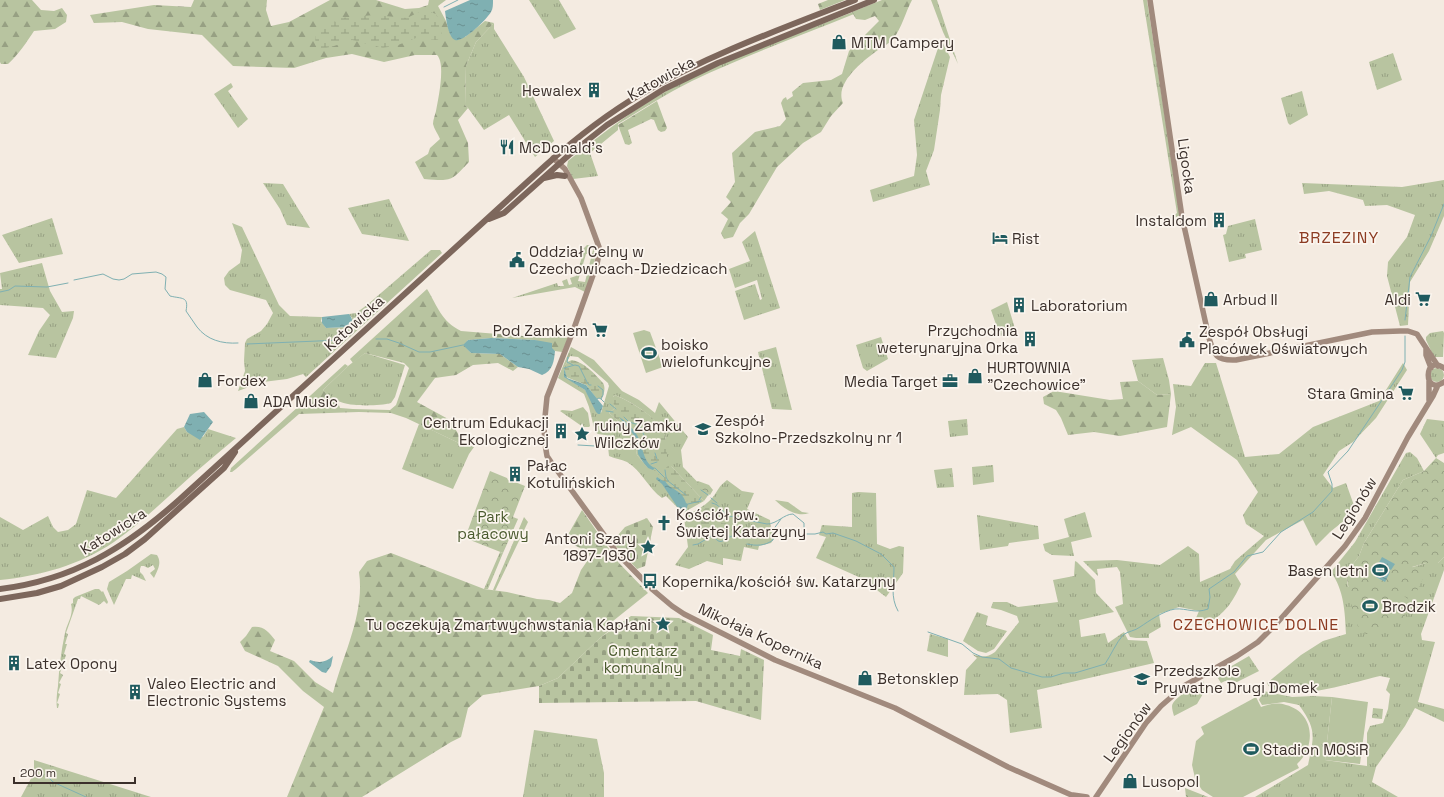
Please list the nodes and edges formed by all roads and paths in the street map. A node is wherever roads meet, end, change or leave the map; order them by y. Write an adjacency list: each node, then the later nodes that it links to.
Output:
1 (855, 0): 4 (main road, Katowicka)
2 (874, 0): 5 (main road, Katowicka)
3 (1150, 0): 10 (street, Ligocka)
4 (553, 158): 5 (street); 9 (main road, Katowicka)
5 (558, 164): 6 (street); 7 (main road, Katowicka); 8 (street)
6 (565, 176): 7 (main road); 8 (street)
7 (541, 180): 9 (main road, Katowicka)
8 (574, 186): 21 (street, Mikołaja Kopernika)
9 (485, 220): 18 (main road, Katowicka)
10 (1426, 348): 12 (street); 13 (street, Legionów)
11 (1444, 361): 12 (street)
12 (1440, 367): 13 (street)
13 (1431, 368): 14 (street, Legionów)
14 (1430, 381): 16 (street); 17 (street, Legionów)
15 (1444, 382): 16 (street)
16 (1438, 385): 17 (street, Legionów)
17 (1429, 401): 23 (street, Legionów)
18 (240, 445): 19 (main road, Katowicka); 20 (main road, Katowicka)
19 (0, 589)
20 (0, 599)
21 (1074, 796): 22 (street, Mikołaja Kopernika)
22 (1087, 797)
23 (1096, 797)

